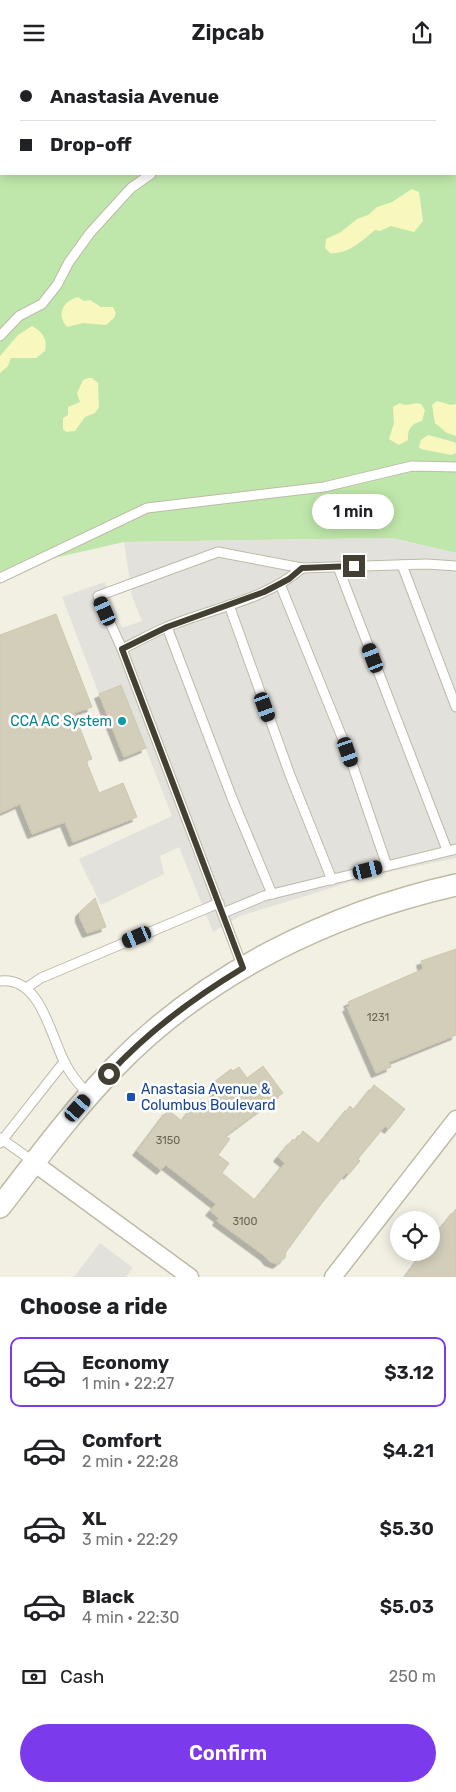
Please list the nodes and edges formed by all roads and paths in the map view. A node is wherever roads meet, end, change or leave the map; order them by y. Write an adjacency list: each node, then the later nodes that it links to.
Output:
1 (149, 175): 2 (lane)
2 (0, 336)
3 (456, 467): 8 (lane)
4 (402, 565): 5 (lane); 6 (lane); 13 (lane)
5 (456, 566)
6 (338, 567): 7 (lane); 14 (lane)
7 (302, 568): 9 (lane); 12 (lane)
8 (0, 578)
9 (280, 584): 10 (lane); 15 (lane)
10 (229, 605): 11 (lane); 16 (lane)
11 (167, 627): 12 (lane); 18 (lane)
12 (122, 649): 19 (lane)
13 (456, 707)
14 (452, 850): 15 (lane)
15 (387, 866): 16 (lane)
16 (332, 880): 18 (lane)
17 (456, 885): 21 (street)
18 (272, 894): 20 (lane)
19 (219, 903): 20 (lane); 23 (lane)
20 (223, 913): 21 (lane)
21 (243, 968): 25 (street)
22 (0, 981): 23 (lane)
23 (26, 988): 24 (lane)
24 (64, 1062): 25 (lane); 27 (lane)
25 (89, 1096): 28 (street)
26 (456, 1119): 31 (street)
27 (1, 1140): 28 (lane)
28 (34, 1163): 29 (street); 30 (street)
29 (0, 1207)
30 (190, 1277)
31 (333, 1277)

